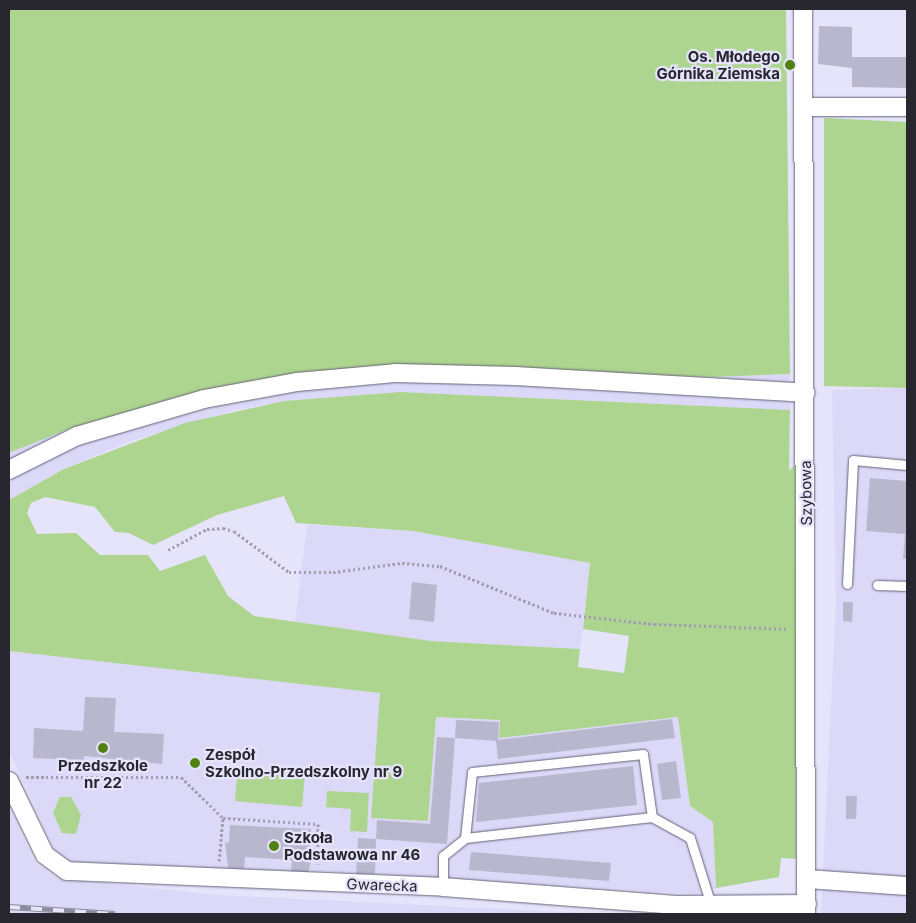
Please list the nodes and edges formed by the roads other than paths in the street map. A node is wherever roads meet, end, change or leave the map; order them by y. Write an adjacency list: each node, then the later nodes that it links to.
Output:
1 (803, 9): 2 (street, Szybowa)
2 (803, 107): 3 (street); 4 (street, Szybowa)
3 (907, 108)
4 (806, 393): 6 (street); 13 (street, Szybowa)
5 (907, 465): 7 (lane)
6 (9, 470)
7 (847, 584)
8 (877, 585): 9 (lane)
9 (907, 586)
10 (14, 779): 15 (street, Gwarecka)
11 (652, 817): 12 (lane); 12 (lane); 16 (lane)
12 (465, 838): 15 (lane)
13 (807, 879): 14 (street); 17 (street, Szybowa)
14 (907, 886)
15 (443, 887): 16 (street, Gwarecka)
16 (711, 906): 17 (street, Gwarecka)
17 (806, 909)

